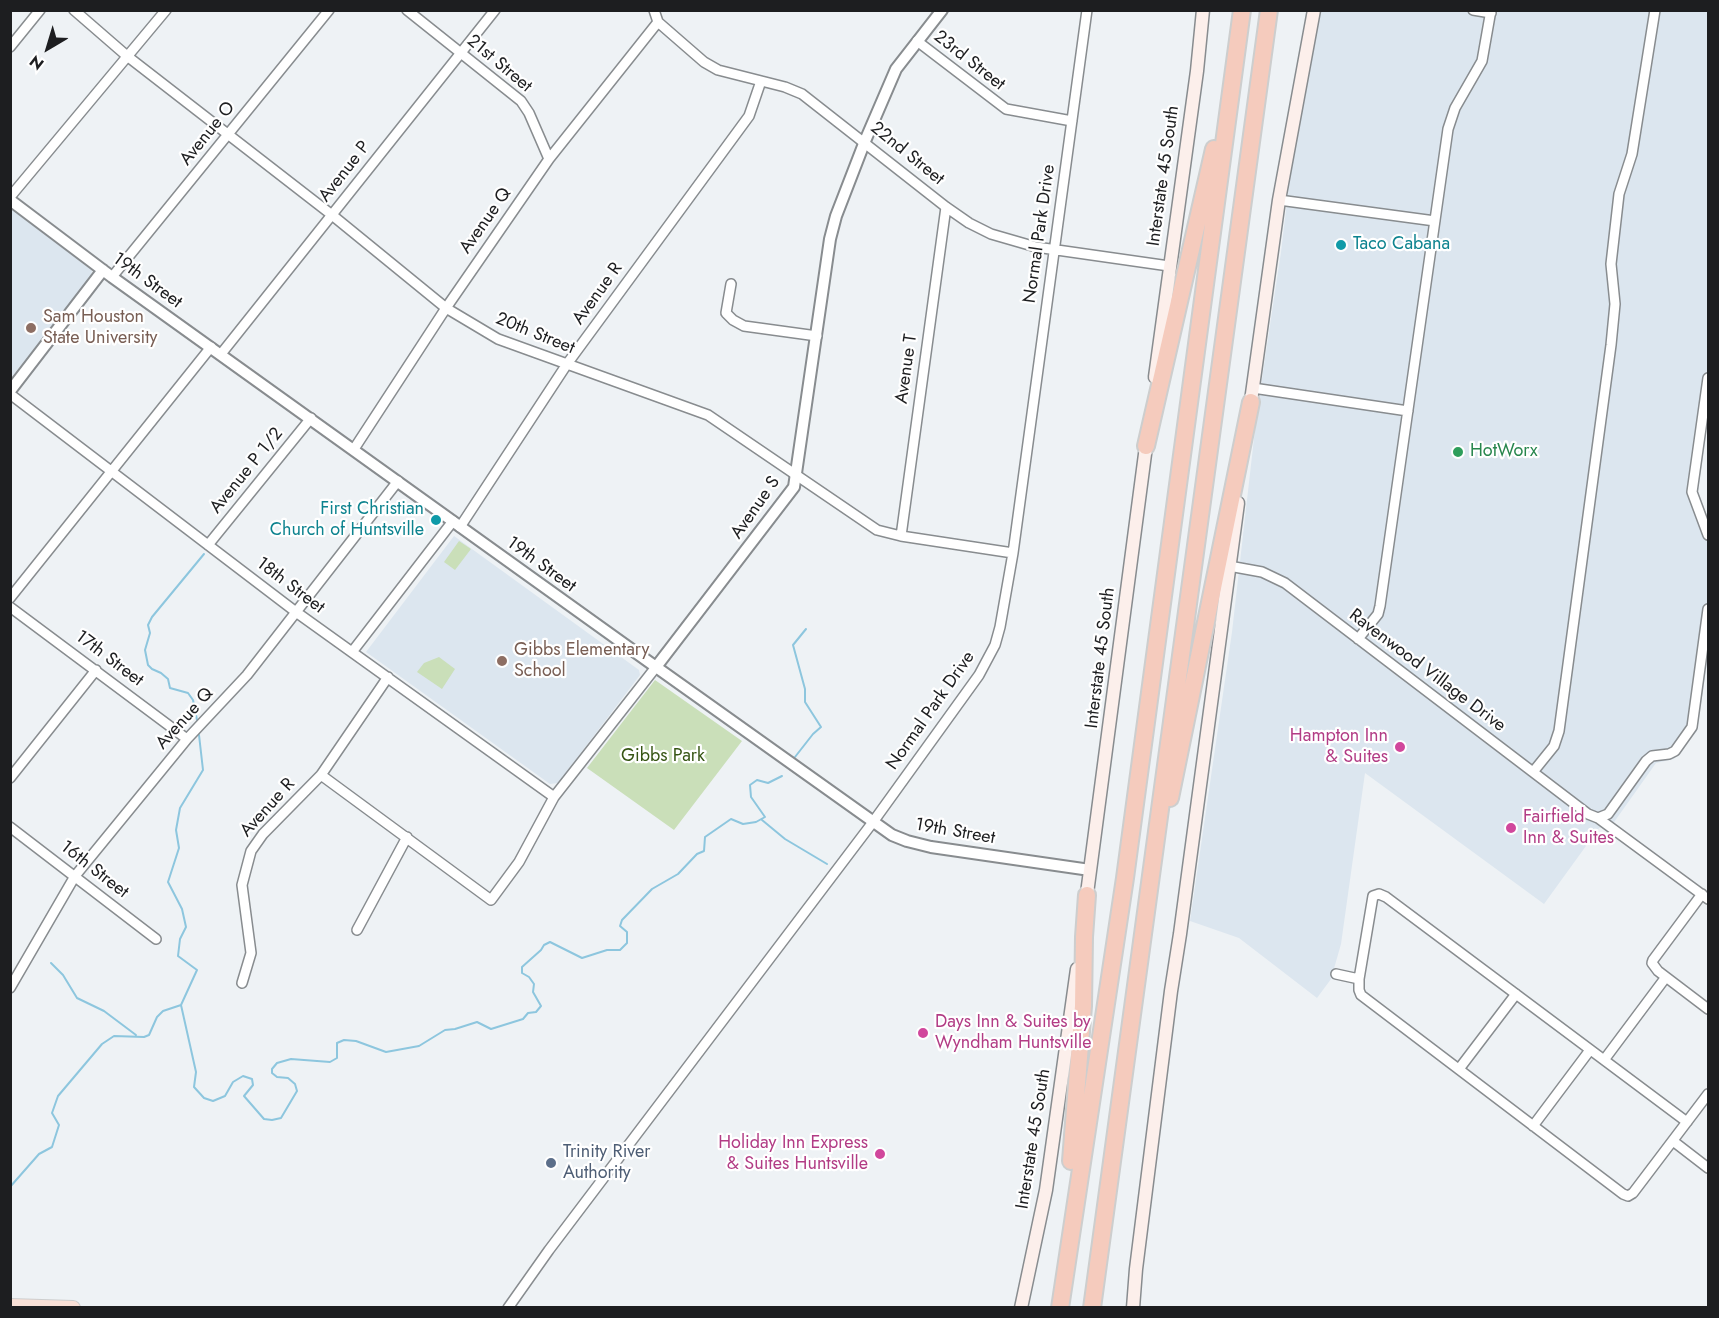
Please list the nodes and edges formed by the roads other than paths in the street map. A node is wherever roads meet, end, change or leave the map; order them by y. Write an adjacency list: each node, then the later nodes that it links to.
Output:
1 (40, 10): 20 (street)
2 (74, 10): 22 (street, 20th Street)
3 (166, 10): 22 (street)
4 (329, 10): 25 (street, Avenue O)
5 (407, 10): 21 (street, 21st Street)
6 (495, 10): 21 (street, Avenue P)
7 (654, 10): 17 (street)
8 (942, 10): 18 (street, Avenue S)
9 (1087, 10): 24 (street, Normal Park Drive)
10 (1203, 10): 34 (main road, Interstate 45 South)
11 (1242, 10): 19 (highway)
12 (1269, 10): 78 (highway)
13 (1314, 10): 29 (main road)
14 (1473, 10): 16 (street)
15 (1655, 10): 68 (street)
16 (1491, 12): 32 (street)
17 (658, 22): 23 (street, 22nd Street); 27 (street, Avenue Q)
18 (917, 41): 24 (street, 23rd Street); 26 (street, Avenue S)
19 (1237, 46): 47 (highway); 102 (highway)
20 (10, 47)
21 (461, 53): 27 (street, 21st Street); 31 (street, Avenue P)
22 (127, 56): 25 (street, 20th Street); 28 (street)
23 (761, 81): 26 (street, 22nd Street); 41 (street, Avenue R)
24 (1072, 121): 33 (street, Normal Park Drive)
25 (229, 134): 31 (street, 20th Street); 35 (street, Avenue O)
26 (865, 141): 30 (street, 22nd Street); 38 (street, Avenue S)
27 (549, 159): 37 (street, Avenue Q)
28 (10, 199): 35 (street, 19th Street)
29 (1279, 200): 32 (street); 44 (main road)
30 (946, 207): 33 (street, 22nd Street); 54 (street, Avenue T)
31 (332, 215): 37 (street, 20th Street); 40 (street, Avenue P)
32 (1434, 221): 45 (street)
33 (1054, 250): 34 (street, 22nd Street); 56 (street, Normal Park Drive)
34 (1169, 266): 47 (main road, Interstate 45 South)
35 (108, 274): 39 (street, 19th Street); 43 (street, Avenue O)
36 (731, 284): 38 (street)
37 (446, 308): 41 (street, 20th Street); 48 (street, Avenue Q)
38 (816, 336): 50 (street, Avenue S)
39 (211, 347): 40 (street, 19th Street); 49 (street)
40 (221, 354): 46 (street, 19th Street)
41 (567, 364): 50 (street, 20th Street); 52 (street, Avenue R)
42 (1708, 378): 53 (street)
43 (10, 392): 49 (street, 18th Street)
44 (1252, 395): 45 (street); 57 (main road); 78 (highway)
45 (1408, 411): 62 (street)
46 (311, 418): 48 (street, 19th Street); 55 (street, Avenue P 1/2)
47 (1146, 446): 76 (main road, Interstate 45 South)
48 (354, 449): 51 (street, 19th Street)
49 (112, 471): 55 (street, 18th Street); 58 (street)
50 (796, 475): 54 (street, 20th Street); 64 (street, Avenue S)
51 (398, 481): 52 (street, 19th Street); 61 (street, Avenue Q)
52 (457, 524): 63 (street, Avenue R); 64 (street, 19th Street)
53 (1708, 535)
54 (901, 536): 56 (street, 20th Street)
55 (208, 545): 61 (street, 18th Street)
56 (1013, 553): 73 (street, Normal Park Drive)
57 (1229, 566): 62 (street, Ravenwood Village Drive); 104 (main road)
58 (10, 598)
59 (10, 607): 65 (street, 17th Street)
60 (1708, 609): 72 (street)
61 (296, 612): 63 (street, 18th Street); 67 (street, Avenue Q)
62 (1358, 639): 68 (street, Ravenwood Village Drive)
63 (352, 652): 66 (street, 18th Street)
64 (656, 667): 71 (street, Avenue S); 73 (street, 19th Street)
65 (96, 670): 67 (street, 17th Street); 70 (street)
66 (388, 677): 69 (street, Avenue R); 71 (street, 18th Street)
67 (187, 739): 77 (street, Avenue Q)
68 (1533, 772): 72 (street, Ravenwood Village Drive)
69 (321, 775): 75 (street); 86 (street, Avenue R)
70 (10, 778)
71 (554, 797): 75 (street, Avenue S)
72 (1598, 818): 80 (street, Ravenwood Village Drive)
73 (873, 822): 76 (street, 19th Street); 100 (street, Normal Park Drive)
74 (10, 827): 77 (street, 16th Street)
75 (407, 837): 81 (street)
76 (1090, 870): 79 (main road, Interstate 45 South)
77 (75, 876): 82 (street, 16th Street); 87 (street, Avenue Q)
78 (1149, 889): 103 (highway)
79 (1087, 896): 101 (main road, Interstate 45 South); 102 (highway)
80 (1705, 897): 84 (street)
81 (357, 930)
82 (156, 939)
83 (1336, 974): 85 (street)
84 (1666, 977): 89 (street); 91 (street)
85 (1359, 979): 88 (street); 92 (street)
86 (242, 983)
87 (10, 988)
88 (1516, 994): 90 (street); 92 (street)
89 (1708, 1009)
90 (1590, 1050): 91 (street); 95 (street)
91 (1604, 1060): 94 (street)
92 (1459, 1070): 95 (street)
93 (1708, 1094): 94 (street)
94 (1687, 1122): 96 (street)
95 (1533, 1126): 96 (street)
96 (1673, 1141): 97 (street)
97 (1708, 1168)
98 (10, 1306): 99 (main road)
99 (73, 1308)
100 (508, 1308)
101 (1020, 1308)
102 (1058, 1308)
103 (1092, 1308)
104 (1133, 1308)

